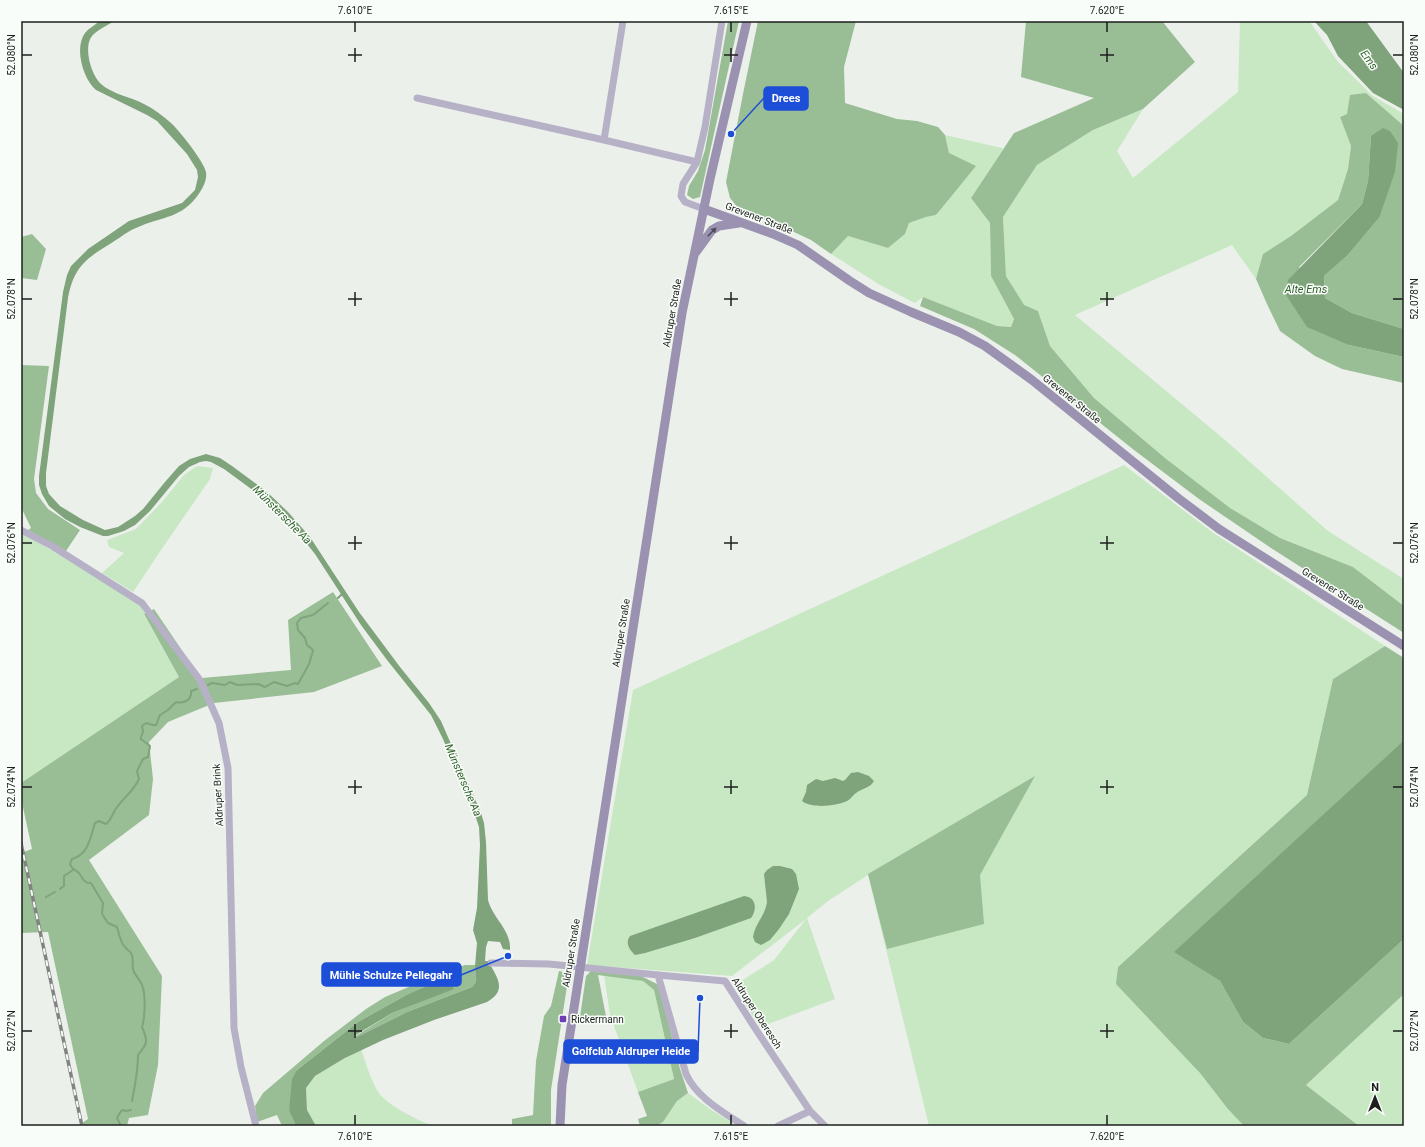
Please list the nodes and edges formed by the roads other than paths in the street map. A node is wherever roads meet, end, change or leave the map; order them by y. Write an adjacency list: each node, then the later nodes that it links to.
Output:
1 (624, 21): 5 (street)
2 (722, 21): 6 (street)
3 (747, 21): 7 (main road, Aldruper Straße)
4 (417, 98): 5 (street)
5 (604, 140): 6 (street)
6 (696, 162): 7 (street)
7 (704, 210): 8 (main road, Grevener Straße); 9 (main road, Aldruper Straße)
8 (740, 222): 9 (main road, one-way to 8); 11 (main road, Grevener Straße)
9 (694, 256): 13 (main road, Aldruper Straße)
10 (21, 530): 16 (street, Aldruper Brink)
11 (1404, 646)
12 (491, 963): 13 (street, Aldruper Oberesch)
13 (580, 967): 14 (street, Aldruper Oberesch); 17 (main road, Aldruper Straße)
14 (658, 976): 15 (street, Aldruper Oberesch); 18 (street)
15 (810, 1111): 19 (street); 20 (street, Aldruper Oberesch)
16 (256, 1126)
17 (560, 1126)
18 (744, 1126)
19 (778, 1126)
20 (825, 1126)

